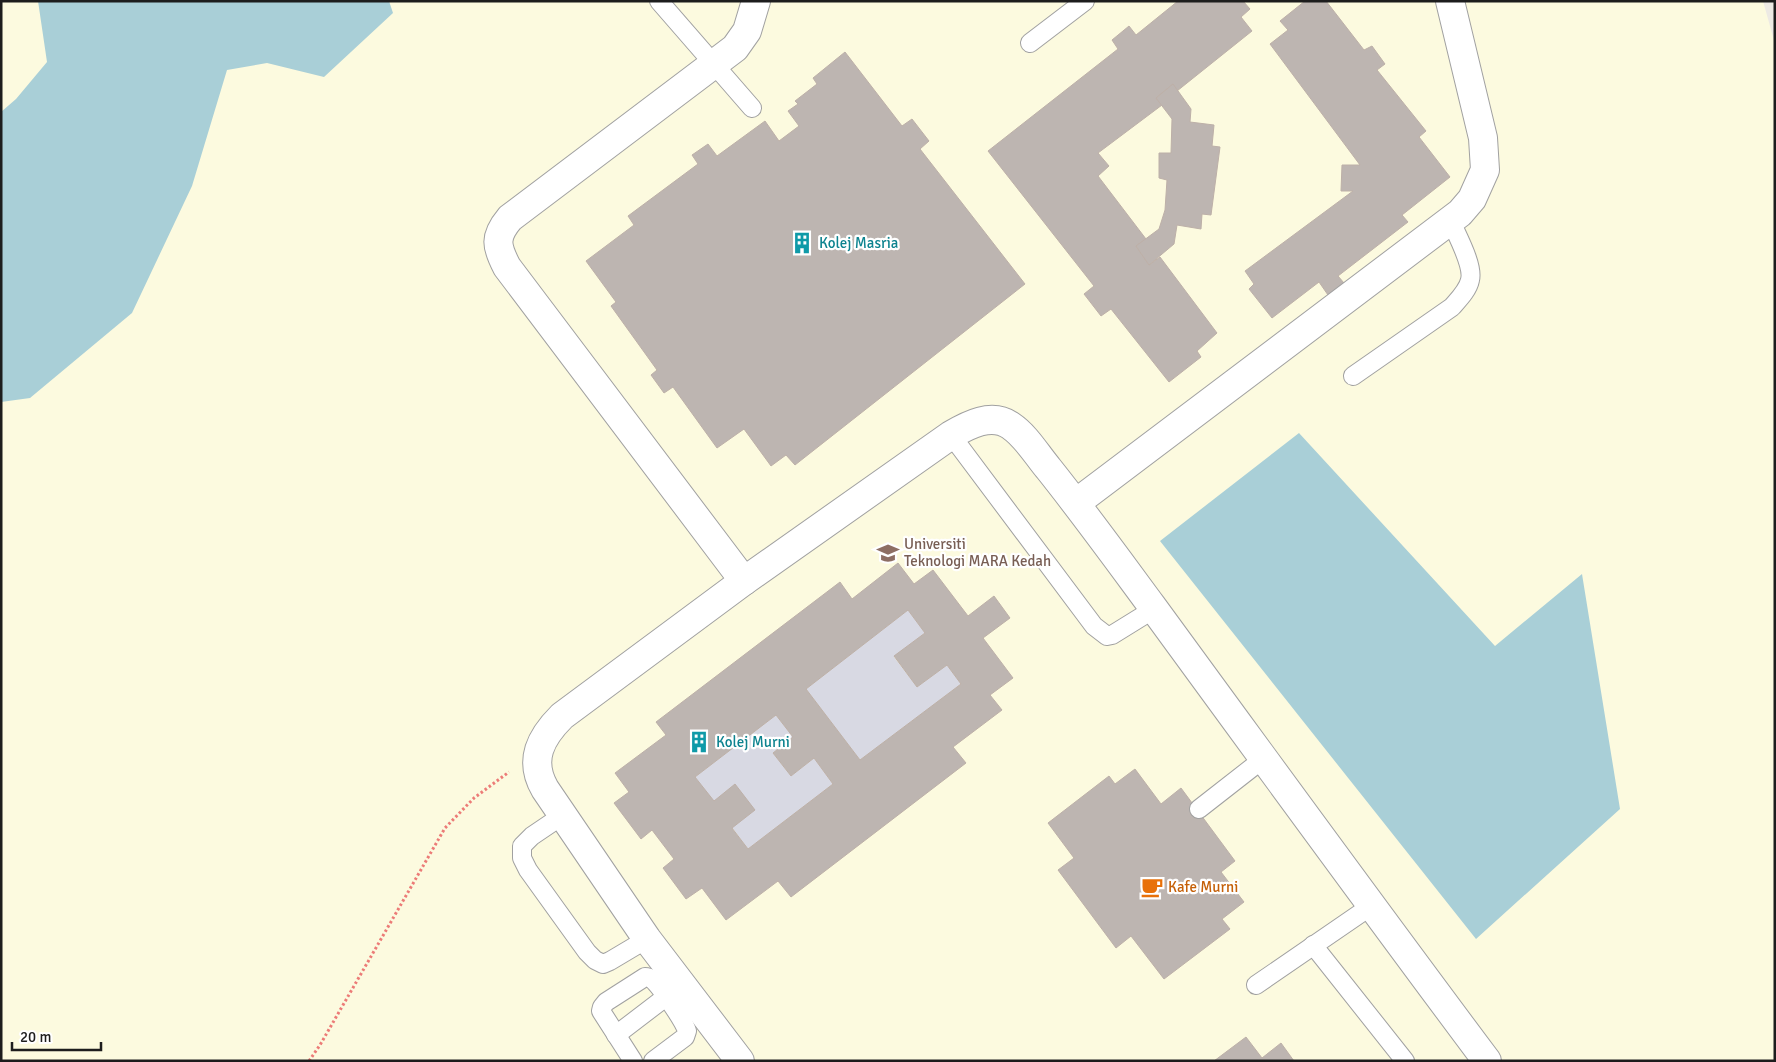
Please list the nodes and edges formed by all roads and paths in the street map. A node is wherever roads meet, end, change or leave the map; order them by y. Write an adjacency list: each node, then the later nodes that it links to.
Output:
1 (659, 1): 6 (lane)
2 (756, 1): 6 (street)
3 (1085, 1): 5 (lane)
4 (1450, 1): 8 (street)
5 (1030, 43)
6 (714, 65): 7 (lane); 12 (street)
7 (752, 108)
8 (1450, 219): 9 (lane); 11 (street)
9 (1352, 376)
10 (951, 435): 11 (street); 12 (street); 13 (lane)
11 (1076, 503): 13 (street)
12 (744, 581): 14 (street)
13 (1154, 609): 15 (street)
14 (538, 755): 17 (street); 24 (path)
15 (1263, 759): 16 (lane); 18 (street)
16 (1200, 809)
17 (563, 815): 19 (street); 19 (lane)
18 (1371, 906): 20 (lane); 29 (street)
19 (648, 939): 22 (street)
20 (1313, 946): 21 (lane); 28 (lane)
21 (1256, 985)
22 (674, 991): 23 (lane); 23 (lane); 26 (lane); 27 (street)
23 (616, 1035): 25 (lane)
24 (309, 1061)
25 (632, 1061)
26 (653, 1061)
27 (740, 1061)
28 (1405, 1061)
29 (1487, 1061)

